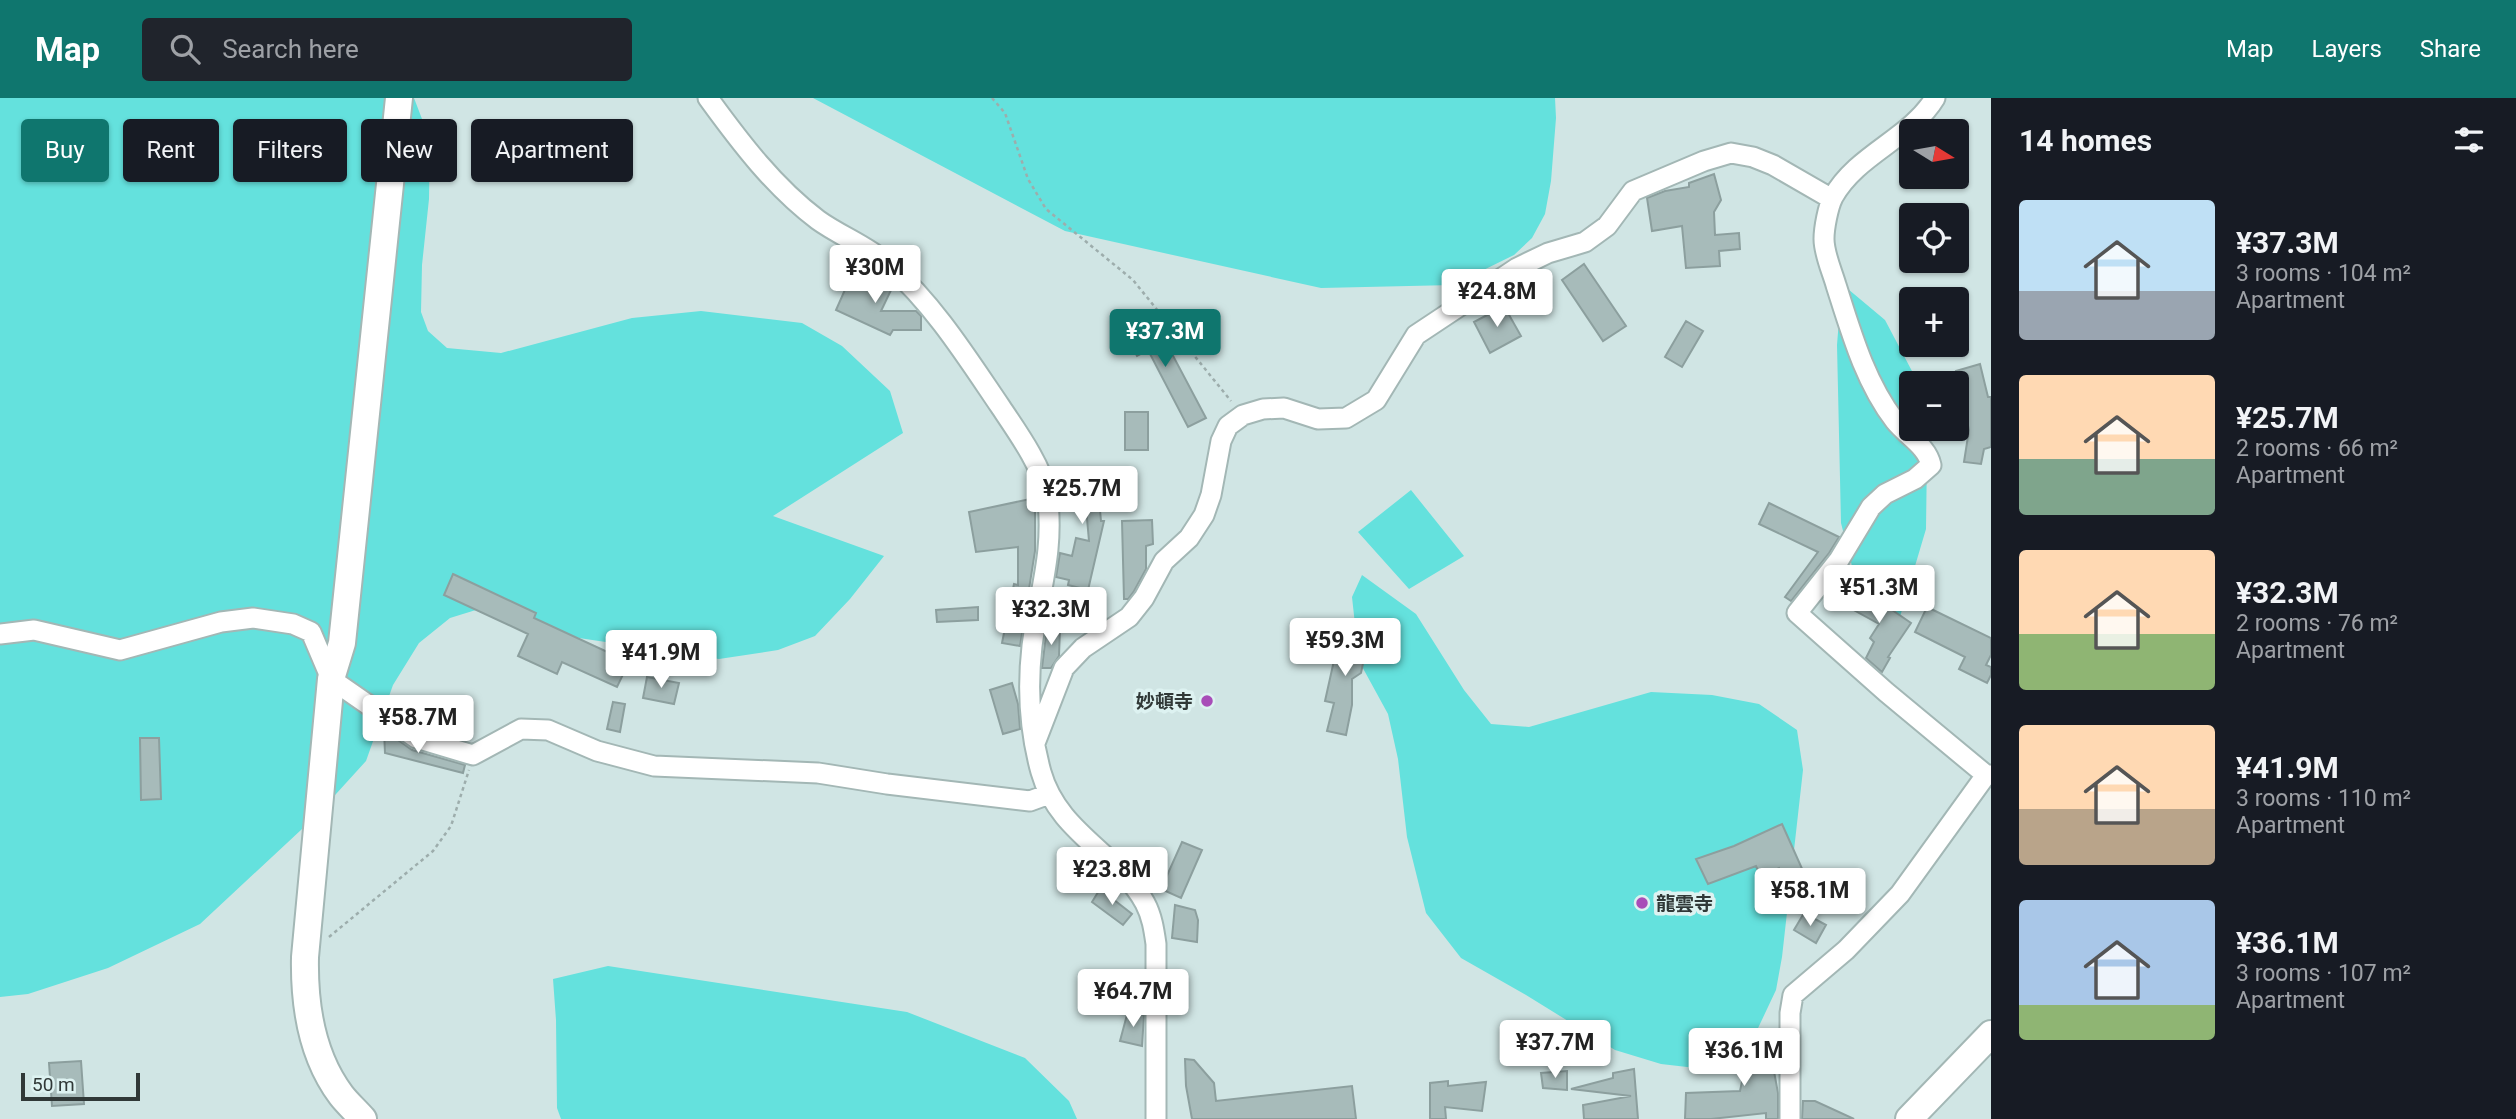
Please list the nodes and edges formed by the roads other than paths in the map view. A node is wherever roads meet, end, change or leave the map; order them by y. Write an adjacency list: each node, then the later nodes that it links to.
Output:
1 (399, 98): 6 (street)
2 (708, 98): 7 (street)
3 (1935, 98): 4 (street)
4 (1832, 199): 7 (street); 8 (street)
5 (0, 634): 6 (street)
6 (331, 679): 9 (street); 11 (street)
7 (1035, 745): 9 (street)
8 (1988, 775): 13 (street)
9 (1049, 794): 12 (street)
10 (1991, 1034): 14 (street)
11 (363, 1119)
12 (1156, 1119)
13 (1790, 1119)
14 (1909, 1119)

